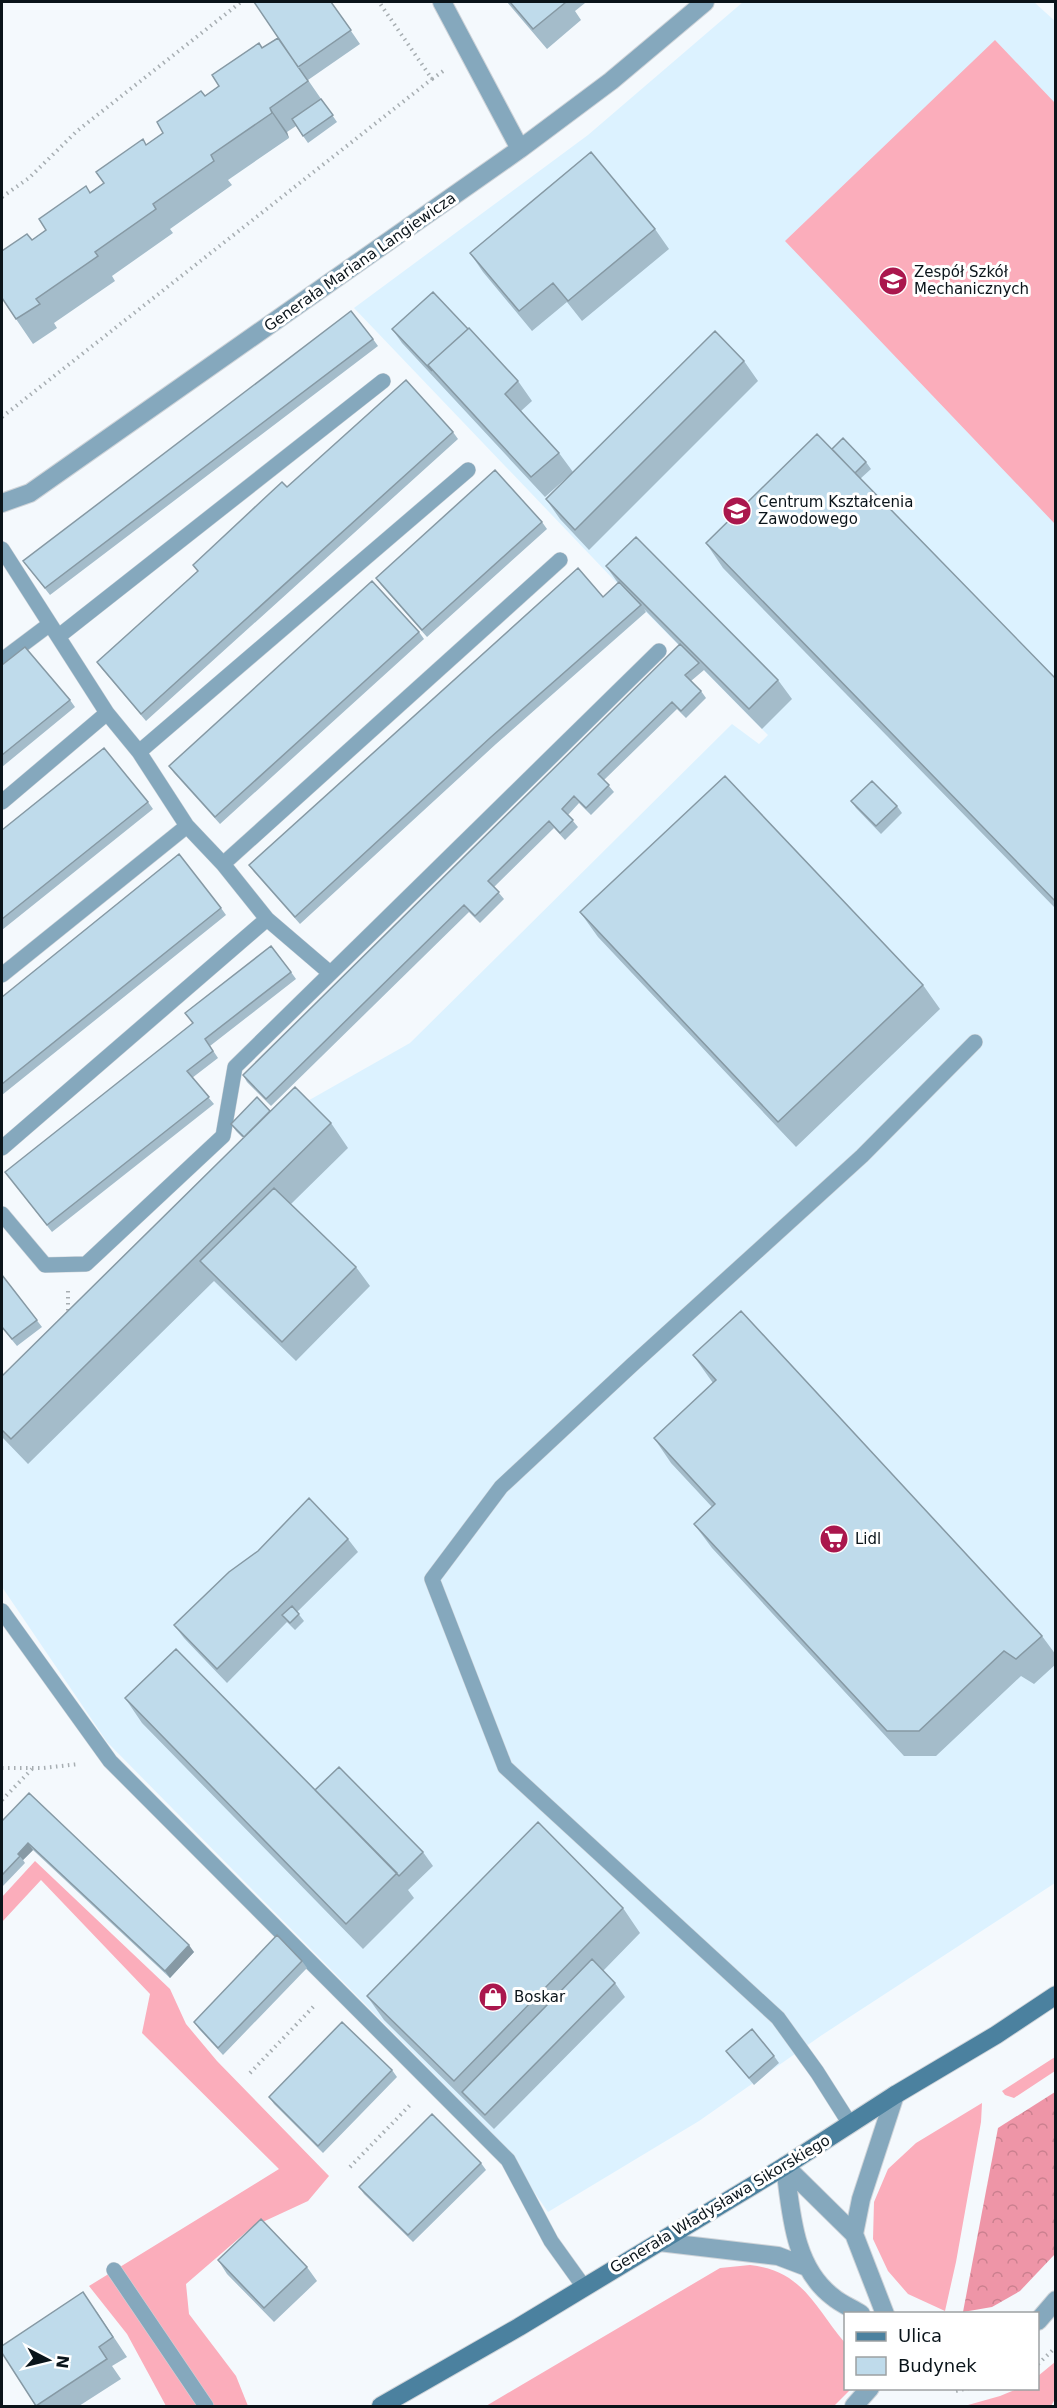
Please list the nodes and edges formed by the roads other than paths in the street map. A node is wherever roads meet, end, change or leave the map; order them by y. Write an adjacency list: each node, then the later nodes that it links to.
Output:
1 (442, 2): 3 (street)
2 (705, 2): 3 (street, Generała Mariana Langiewicza)
3 (520, 149): 6 (street, Generała Mariana Langiewicza)
4 (383, 381): 9 (lane)
5 (468, 470): 13 (lane)
6 (2, 502)
7 (2, 549): 9 (lane)
8 (560, 560): 16 (lane)
9 (55, 630): 11 (lane); 12 (lane)
10 (659, 651): 18 (lane)
11 (2, 660)
12 (107, 713): 13 (lane); 14 (lane)
13 (140, 752): 15 (lane)
14 (2, 802)
15 (187, 826): 16 (lane); 19 (lane)
16 (223, 864): 17 (lane)
17 (267, 919): 18 (lane); 21 (lane)
18 (330, 973): 22 (lane)
19 (2, 975)
20 (975, 1042): 26 (lane)
21 (2, 1148)
22 (2, 1214)
23 (2, 1611): 32 (lane)
24 (1056, 1995): 25 (street, Generała Władysława Sikorskiego)
25 (895, 2095): 26 (street, Generała Władysława Sikorskiego); 28 (street)
26 (850, 2124): 27 (street, Generała Władysława Sikorskiego)
27 (785, 2166): 28 (street); 29 (street, Generała Władysława Sikorskiego); 30 (street)
28 (854, 2234): 35 (street)
29 (659, 2242): 30 (street); 32 (street, Generała Władysława Sikorskiego)
30 (807, 2267): 34 (street)
31 (114, 2270): 38 (lane)
32 (584, 2287): 39 (street, Generała Władysława Sikorskiego)
33 (1056, 2300): 36 (street)
34 (859, 2312)
35 (885, 2312)
36 (1039, 2319)
37 (868, 2390): 40 (street)
38 (206, 2406)
39 (381, 2406)
40 (854, 2406)

